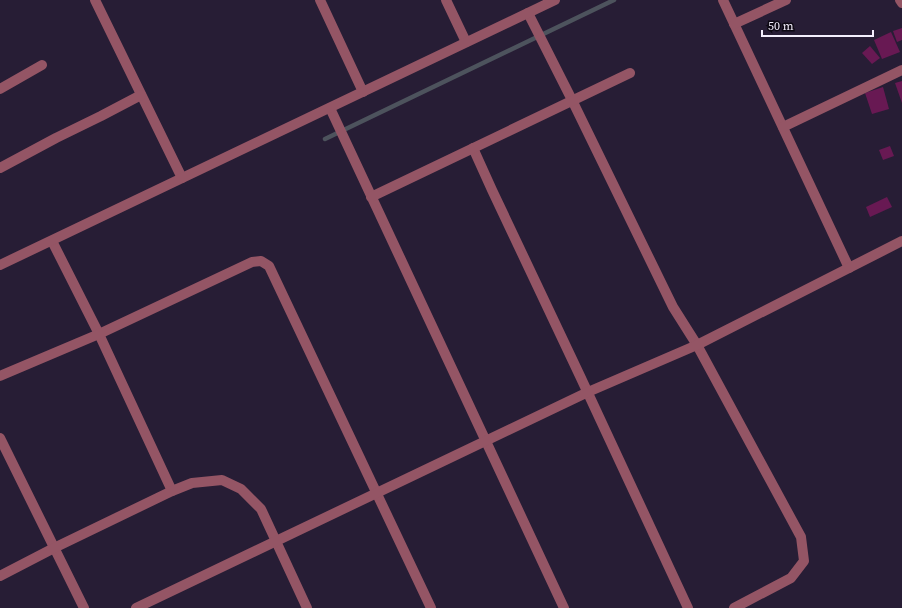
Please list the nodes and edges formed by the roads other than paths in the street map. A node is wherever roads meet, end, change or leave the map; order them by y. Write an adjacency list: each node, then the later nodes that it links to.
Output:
1 (95, 0): 17 (street)
2 (320, 0): 16 (street)
3 (446, 0): 11 (street)
4 (555, 0): 9 (street)
5 (723, 0): 10 (street)
6 (786, 0): 10 (street)
7 (900, 0): 8 (street)
8 (902, 3)
9 (528, 13): 11 (street); 18 (street)
10 (734, 24): 20 (street)
11 (466, 42): 16 (street)
12 (42, 65): 15 (street)
13 (902, 70): 20 (street)
14 (630, 73): 18 (street)
15 (0, 89)
16 (363, 92): 19 (street)
17 (141, 95): 22 (street); 23 (street)
18 (572, 100): 21 (street); 30 (street)
19 (330, 108): 23 (street); 24 (street)
20 (783, 127): 28 (street)
21 (473, 148): 24 (street); 32 (street)
22 (0, 168)
23 (182, 178): 25 (street)
24 (371, 197): 34 (street)
25 (52, 241): 27 (street); 29 (street)
26 (902, 241): 28 (street)
27 (0, 265)
28 (849, 268): 30 (street)
29 (99, 334): 31 (street); 35 (street); 36 (street)
30 (697, 344): 32 (street); 46 (street)
31 (0, 376)
32 (588, 392): 34 (street); 45 (street)
33 (0, 438): 38 (street)
34 (486, 441): 36 (street); 44 (street)
35 (172, 492): 37 (street); 38 (street)
36 (377, 493): 37 (street); 43 (street)
37 (276, 541): 41 (street); 42 (street)
38 (54, 548): 39 (street); 40 (street)
39 (0, 576)
40 (84, 608)
41 (136, 608)
42 (307, 608)
43 (431, 608)
44 (564, 608)
45 (688, 608)
46 (734, 608)

